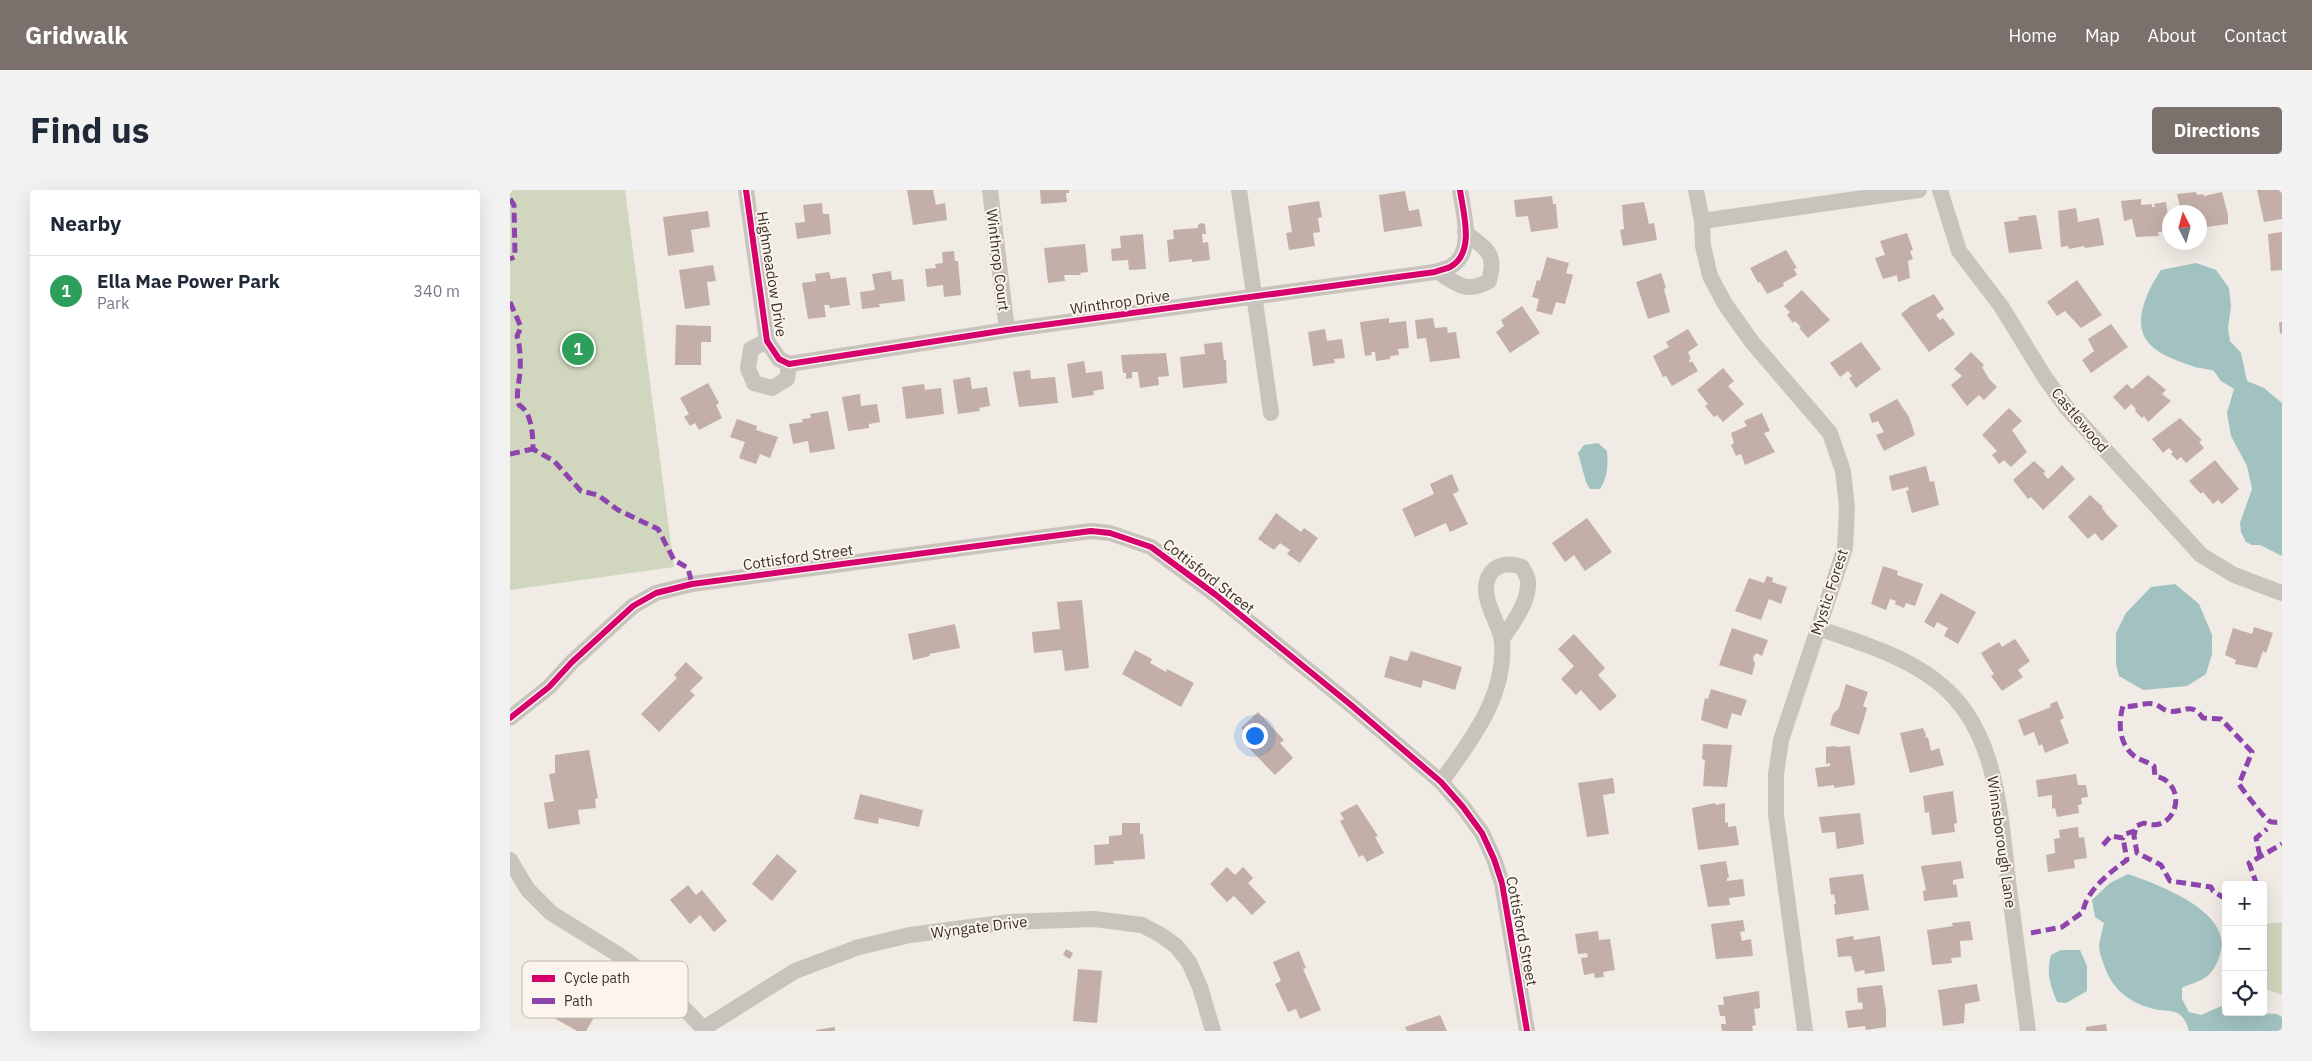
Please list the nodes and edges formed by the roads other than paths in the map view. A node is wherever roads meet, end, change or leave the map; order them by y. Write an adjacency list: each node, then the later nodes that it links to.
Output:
1 (746, 190): 13 (street, Highmeadow Drive)
2 (990, 190): 12 (street, Winthrop Court)
3 (1239, 190): 11 (street)
4 (1460, 190): 9 (street)
5 (1696, 190): 8 (street, Mystic Forest)
6 (1919, 190): 8 (street)
7 (1940, 190): 16 (street, Castlewood)
8 (1702, 221): 17 (street, Mystic Forest)
9 (1465, 232): 10 (street, Winthrop Drive); 10 (street)
10 (1437, 271): 11 (street, Winthrop Drive)
11 (1254, 296): 12 (street, Winthrop Drive); 15 (street)
12 (1007, 330): 14 (street, Winthrop Drive)
13 (767, 341): 14 (street, Highmeadow Drive); 14 (street)
14 (784, 361)
15 (1271, 413)
16 (2282, 593)
17 (1818, 628): 27 (street, Mystic Forest); 28 (street, Winnsborough Lane)
18 (1502, 639): 20 (street)
19 (510, 718): 20 (street, Cottisford Street)
20 (1441, 782): 26 (street, Cottisford Street)
21 (510, 860): 22 (street)
22 (627, 961)
23 (688, 1013): 24 (street)
24 (705, 1030): 25 (street, Wyngate Drive)
25 (1213, 1031)
26 (1527, 1031)
27 (1805, 1031)
28 (2028, 1031)

